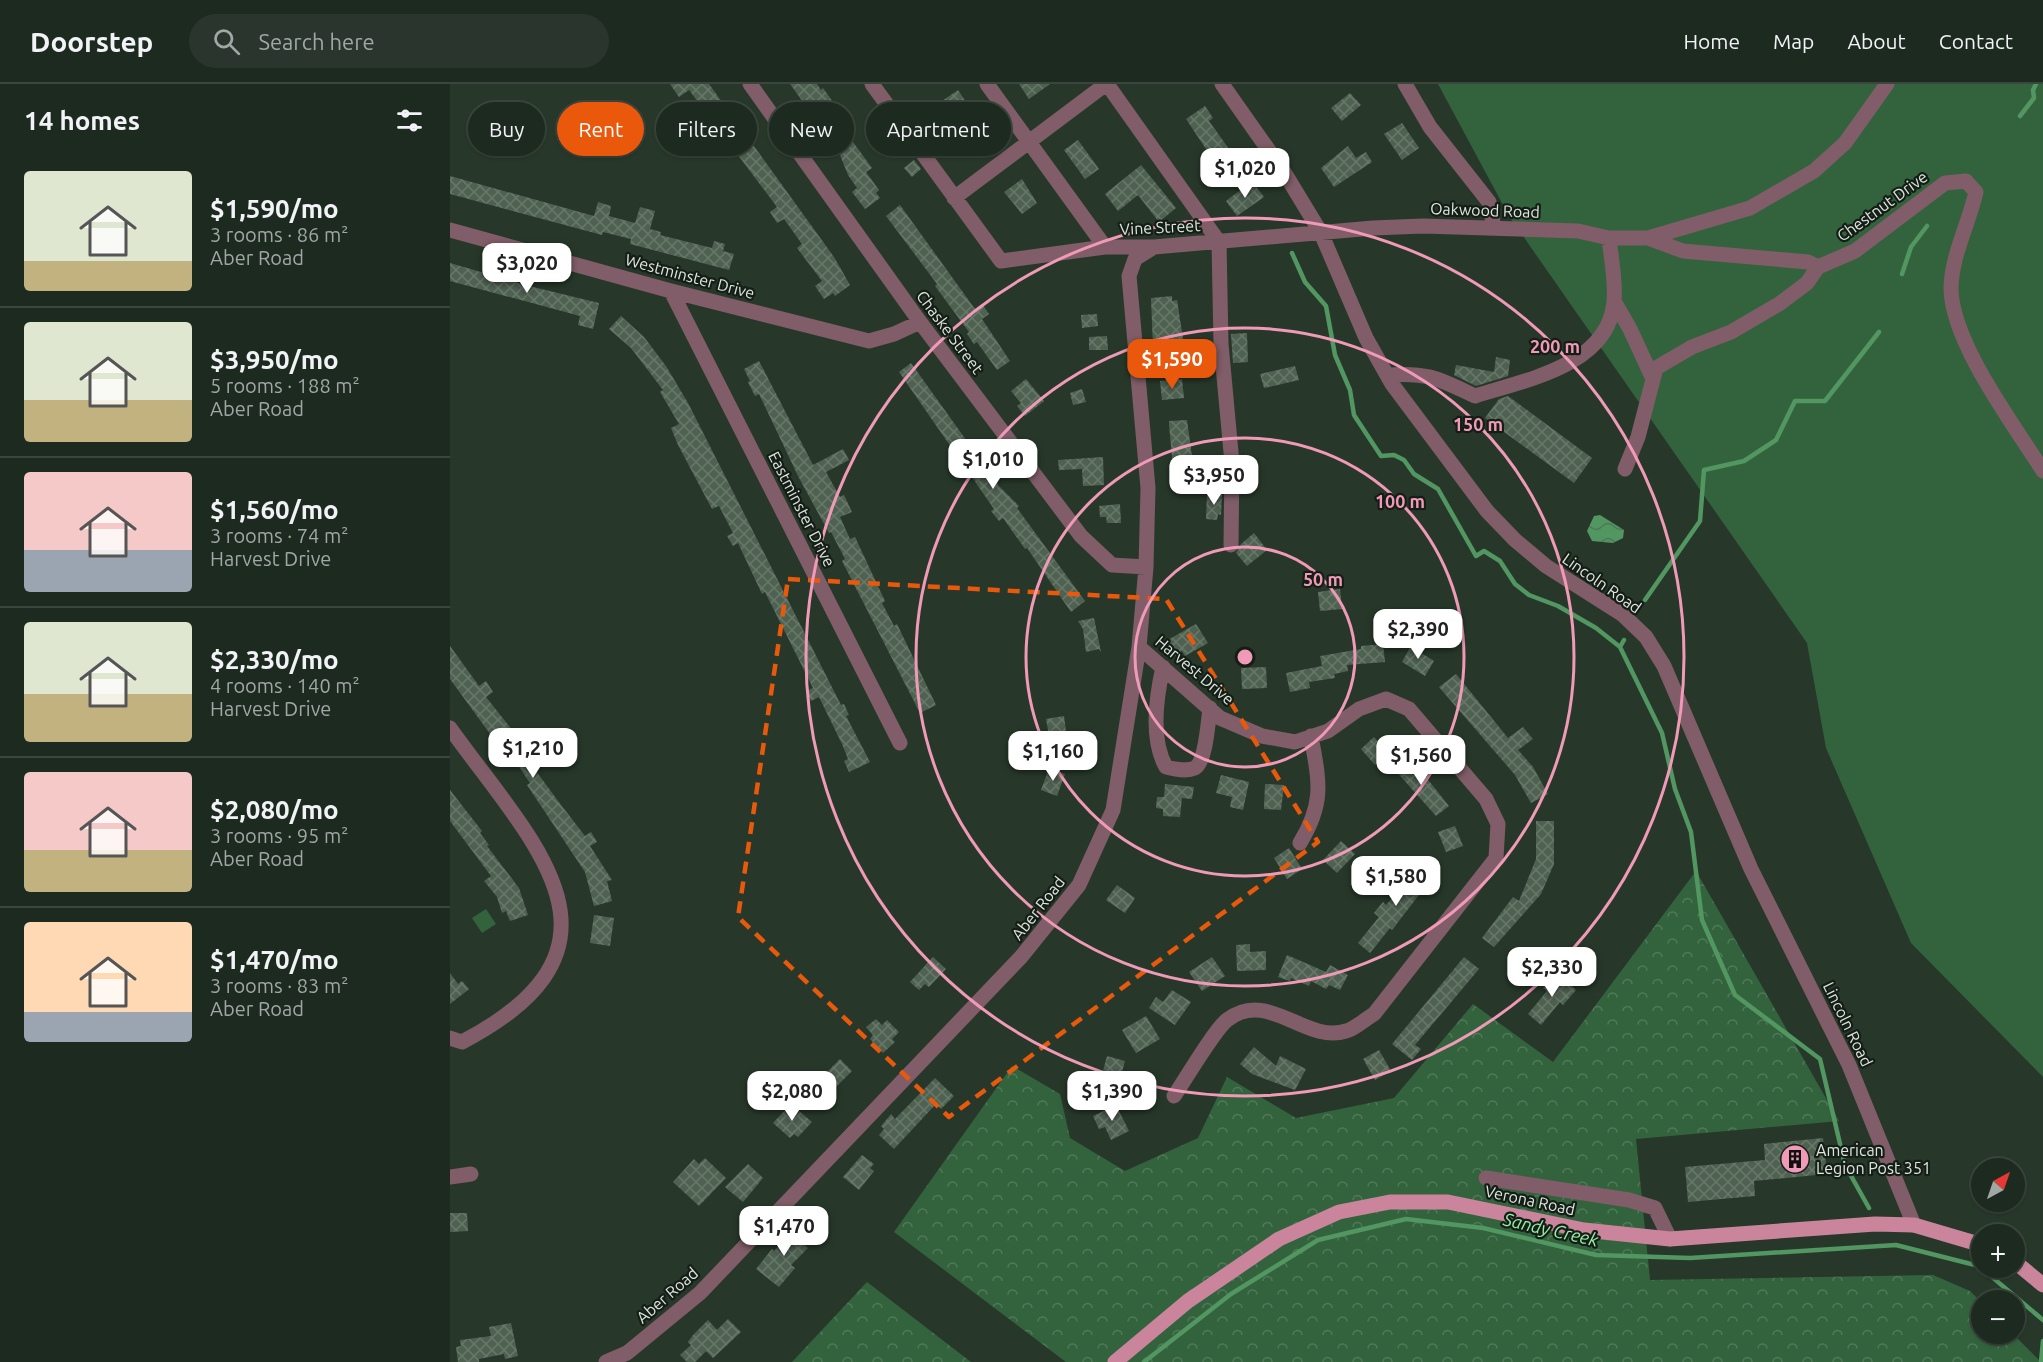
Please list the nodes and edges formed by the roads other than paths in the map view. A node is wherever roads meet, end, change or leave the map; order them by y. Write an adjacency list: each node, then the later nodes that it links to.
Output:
1 (750, 84): 21 (street, Chaske Street)
2 (872, 84): 9 (street)
3 (987, 84): 8 (street)
4 (1107, 84): 8 (street); 15 (street)
5 (1221, 84): 12 (street, Lincoln Road)
6 (1405, 84): 10 (street)
7 (1887, 84): 14 (street)
8 (1029, 141): 9 (street); 16 (street)
9 (954, 198): 16 (street, Vine Street)
10 (1494, 228): 12 (street, Oakwood Road); 13 (street, Oakwood Road)
11 (450, 230): 19 (street, Westminster Drive)
12 (1321, 233): 15 (street, Vine Street); 22 (street, Lincoln Road)
13 (1609, 238): 14 (street, Oakwood Road); 20 (street)
14 (1648, 238): 18 (street)
15 (1219, 242): 17 (street, Vine Street); 26 (street)
16 (1105, 247): 17 (street, Vine Street)
17 (1154, 247): 27 (street, Aber Road)
18 (1818, 267): 23 (street); 25 (street, Chestnut Drive)
19 (671, 291): 21 (street, Westminster Drive); 33 (street, Eastminster Drive)
20 (1614, 301): 22 (street); 23 (street)
21 (920, 322): 27 (street, Chaske Street)
22 (1387, 375): 40 (street, Lincoln Road)
23 (1653, 378): 24 (street)
24 (1624, 469)
25 (2043, 471)
26 (1231, 545)
27 (1146, 567): 28 (street, Aber Road)
28 (1139, 647): 29 (street, Harvest Drive); 45 (street, Aber Road)
29 (1163, 667): 30 (street, Harvest Drive); 30 (street)
30 (1210, 708): 32 (street, Harvest Drive)
31 (450, 729): 35 (street)
32 (1311, 736): 34 (street); 36 (street, Harvest Drive)
33 (900, 742)
34 (1300, 843)
35 (450, 1038)
36 (1174, 1096)
37 (471, 1174): 38 (street)
38 (450, 1177)
39 (1486, 1178): 41 (street)
40 (1914, 1225): 41 (main road, Verona Road); 42 (main road, Verona Road)
41 (1670, 1239): 46 (main road, Verona Road)
42 (1971, 1242)
43 (2025, 1270): 44 (main road)
44 (2043, 1285)
45 (606, 1362)
46 (1115, 1362)

